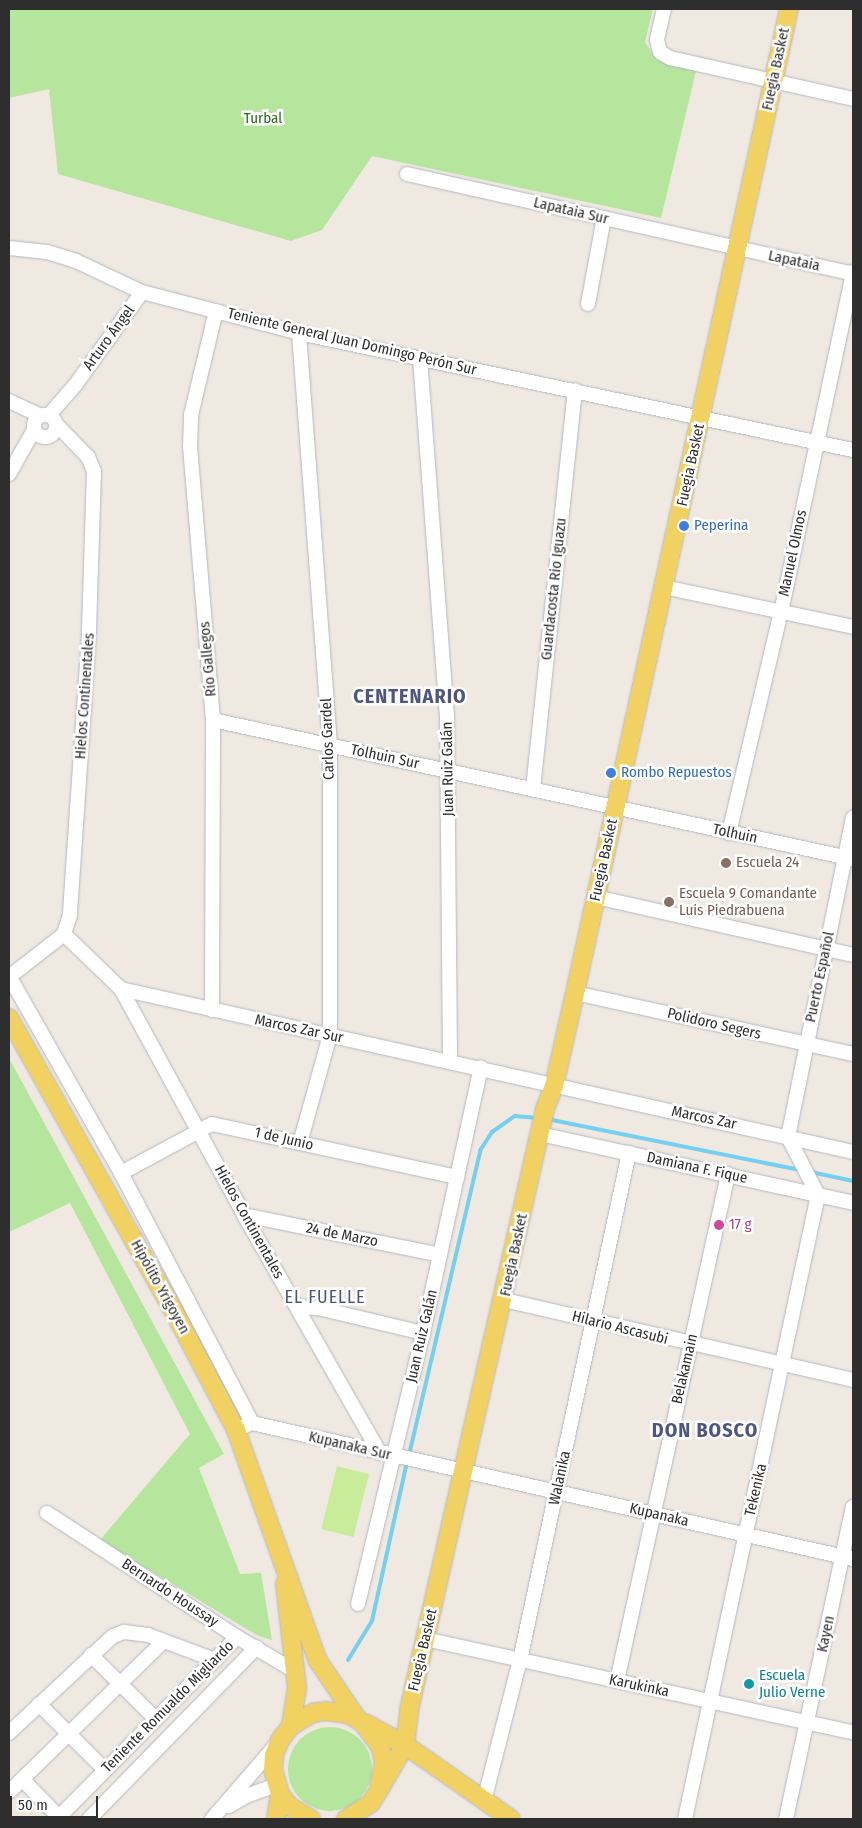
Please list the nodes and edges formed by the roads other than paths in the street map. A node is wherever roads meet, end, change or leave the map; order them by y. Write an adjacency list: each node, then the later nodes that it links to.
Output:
1 (664, 9): 3 (street)
2 (789, 9): 3 (main road, Fuegia Basket)
3 (774, 81): 4 (street); 8 (main road, Fuegia Basket)
4 (853, 99)
5 (407, 174): 6 (street, Lapataia Sur)
6 (604, 218): 8 (street, Lapataia Sur); 11 (street)
7 (9, 248): 10 (street, Teniente General Juan Domingo Perón Sur)
8 (736, 248): 9 (street, Lapataia); 17 (main road, Fuegia Basket)
9 (853, 273): 20 (street, Manuel Olmos)
10 (142, 292): 12 (street, Teniente General Juan Domingo Perón Sur); 18 (street, Arturo Ángel)
11 (588, 304)
12 (216, 311): 13 (street, Teniente General Juan Domingo Perón Sur); 27 (street, Río Gallegos)
13 (299, 333): 14 (street, Teniente General Juan Domingo Perón Sur); 28 (street, Carlos Gardel)
14 (420, 358): 15 (street, Teniente General Juan Domingo Perón Sur); 29 (street, Juan Ruiz Galán)
15 (575, 390): 17 (street, Teniente General Juan Domingo Perón Sur); 30 (street, Guardacosta Rio Iguazu)
16 (9, 401): 18 (street)
17 (701, 416): 20 (street, Teniente General Juan Domingo Perón Sur); 24 (main road, Fuegia Basket)
18 (51, 419): 19 (street); 19 (street); 22 (street)
19 (43, 435): 22 (street); 23 (street)
20 (816, 441): 21 (street, Teniente General Juan Domingo Perón Sur); 25 (street, Manuel Olmos)
21 (853, 450)
22 (88, 457): 36 (street, Hielos Continentales)
23 (10, 473)
24 (664, 587): 25 (street); 31 (main road, Fuegia Basket)
25 (781, 612): 26 (street); 33 (street, Manuel Olmos)
26 (853, 627)
27 (213, 720): 28 (street, Tolhuin Sur); 42 (street, Río Gallegos)
28 (330, 745): 29 (street, Tolhuin Sur); 44 (street, Carlos Gardel)
29 (449, 770): 30 (street, Tolhuin Sur); 47 (street, Juan Ruiz Galán)
30 (533, 789): 31 (street, Tolhuin Sur)
31 (616, 808): 33 (street, Tolhuin); 35 (main road, Fuegia Basket)
32 (853, 818): 34 (street, Puerto Español)
33 (729, 832): 34 (street, Tolhuin)
34 (849, 858): 37 (street, Puerto Español)
35 (596, 897): 37 (street); 41 (main road, Fuegia Basket)
36 (64, 934): 39 (street); 40 (street)
37 (826, 949): 38 (street); 45 (street, Puerto Español)
38 (853, 955)
39 (9, 977): 56 (street)
40 (121, 989): 42 (street, Marcos Zar Sur); 50 (street, Hielos Continentales)
41 (575, 993): 45 (street, Polidoro Segers); 49 (main road, Fuegia Basket)
42 (212, 1010): 44 (street, Marcos Zar Sur)
43 (9, 1018): 70 (main road, Hipólito Yrigoyen)
44 (330, 1035): 47 (street, Marcos Zar Sur); 53 (street, Carlos Gardel)
45 (806, 1044): 46 (street, Polidoro Segers); 52 (street, Puerto Español)
46 (853, 1054)
47 (450, 1060): 48 (street, Marcos Zar Sur)
48 (481, 1067): 49 (street, Marcos Zar Sur); 58 (street, Juan Ruiz Galán)
49 (554, 1086): 51 (main road, Fuegia Basket); 52 (street, Marcos Zar)
50 (198, 1129): 53 (street, 1 de Junio); 56 (street, 1 de Junio); 61 (street, Hielos Continentales)
51 (540, 1134): 55 (street, Damiana F. Fique); 63 (main road, Fuegia Basket)
52 (788, 1137): 54 (street, Marcos Zar); 59 (street)
53 (300, 1142): 58 (street, 1 de Junio)
54 (853, 1152)
55 (629, 1153): 57 (street, Damiana F. Fique); 65 (street, Walanika)
56 (121, 1173): 70 (street)
57 (728, 1174): 59 (street, Damiana F. Fique); 67 (street, Belakamain)
58 (457, 1177): 62 (street, Juan Ruiz Galán)
59 (818, 1195): 60 (street, Damiana F. Fique); 68 (street, Tekenika)
60 (853, 1202)
61 (244, 1215): 62 (street, 24 de Marzo); 64 (street, Hielos Continentales)
62 (440, 1255): 66 (street, Juan Ruiz Galán)
63 (504, 1300): 65 (street, Hilario Ascasubi); 73 (main road, Fuegia Basket)
64 (297, 1307): 66 (street); 71 (street, Hielos Continentales)
65 (595, 1322): 67 (street, Hilario Ascasubi); 74 (street, Walanika)
66 (423, 1333): 72 (street, Juan Ruiz Galán)
67 (690, 1345): 68 (street, Hilario Ascasubi); 77 (street, Belakamain)
68 (784, 1365): 69 (street, Hilario Ascasubi); 78 (street, Tekenika)
69 (853, 1380)
70 (244, 1427): 71 (street, Kupanaka Sur); 80 (main road, Hipólito Yrigoyen)
71 (380, 1452): 72 (street, Kupanaka Sur)
72 (398, 1457): 73 (street, Kupanaka Sur); 81 (street, Juan Ruiz Galán)
73 (465, 1471): 74 (street, Kupanaka); 83 (main road, Fuegia Basket)
74 (557, 1493): 77 (street, Kupanaka); 88 (street, Walanika)
75 (853, 1507): 79 (street, Kayen)
76 (47, 1512): 82 (street, Bernardo Houssay)
77 (652, 1513): 78 (street, Kupanaka); 90 (street, Belakamain)
78 (746, 1535): 79 (street, Kupanaka); 92 (street, Tekenika)
79 (848, 1558): 96 (street, Kayen)
80 (283, 1569): 89 (main road); 95 (main road)
81 (358, 1604)
82 (237, 1637): 85 (street, Bernardo Houssay); 87 (street, Teniente Romualdo Migliardo)
83 (425, 1639): 88 (street, Karukinka); 102 (main road, Fuegia Basket)
84 (164, 1641): 86 (street); 87 (street); 91 (street)
85 (257, 1647): 89 (street, Bernardo Houssay); 110 (street, Teniente Romualdo Migliardo)
86 (90, 1654): 91 (street); 93 (street)
87 (214, 1660): 94 (street, Teniente Romualdo Migliardo)
88 (520, 1660): 90 (street, Karukinka); 108 (street, Walanika)
89 (295, 1670): 97 (main road)
90 (617, 1681): 92 (street, Karukinka)
91 (120, 1684): 94 (street); 100 (street)
92 (712, 1701): 96 (street, Karukinka); 116 (street, Tekenika)
93 (39, 1704): 99 (street); 100 (street)
94 (156, 1720): 103 (street, Teniente Romualdo Migliardo)
95 (360, 1721): 97 (main road); 102 (main road); 106 (main road)
96 (808, 1722): 98 (street, Karukinka); 117 (street, Kayen)
97 (291, 1726): 101 (main road)
98 (853, 1732)
99 (9, 1733)
100 (68, 1734): 103 (street); 104 (street)
101 (280, 1740): 105 (main road); 111 (street)
102 (399, 1742): 106 (main road); 108 (main road)
103 (105, 1770): 109 (street, Teniente Romualdo Migliardo)
104 (22, 1779): 107 (street); 109 (street)
105 (278, 1790): 111 (street); 112 (main road); 113 (main road)
106 (379, 1790): 114 (main road)
107 (9, 1792)
108 (484, 1801): 115 (main road)
109 (58, 1818)
110 (89, 1819)
111 (212, 1819)
112 (276, 1819)
113 (312, 1819)
114 (346, 1819)
115 (511, 1819)
116 (685, 1819)
117 (786, 1819)

